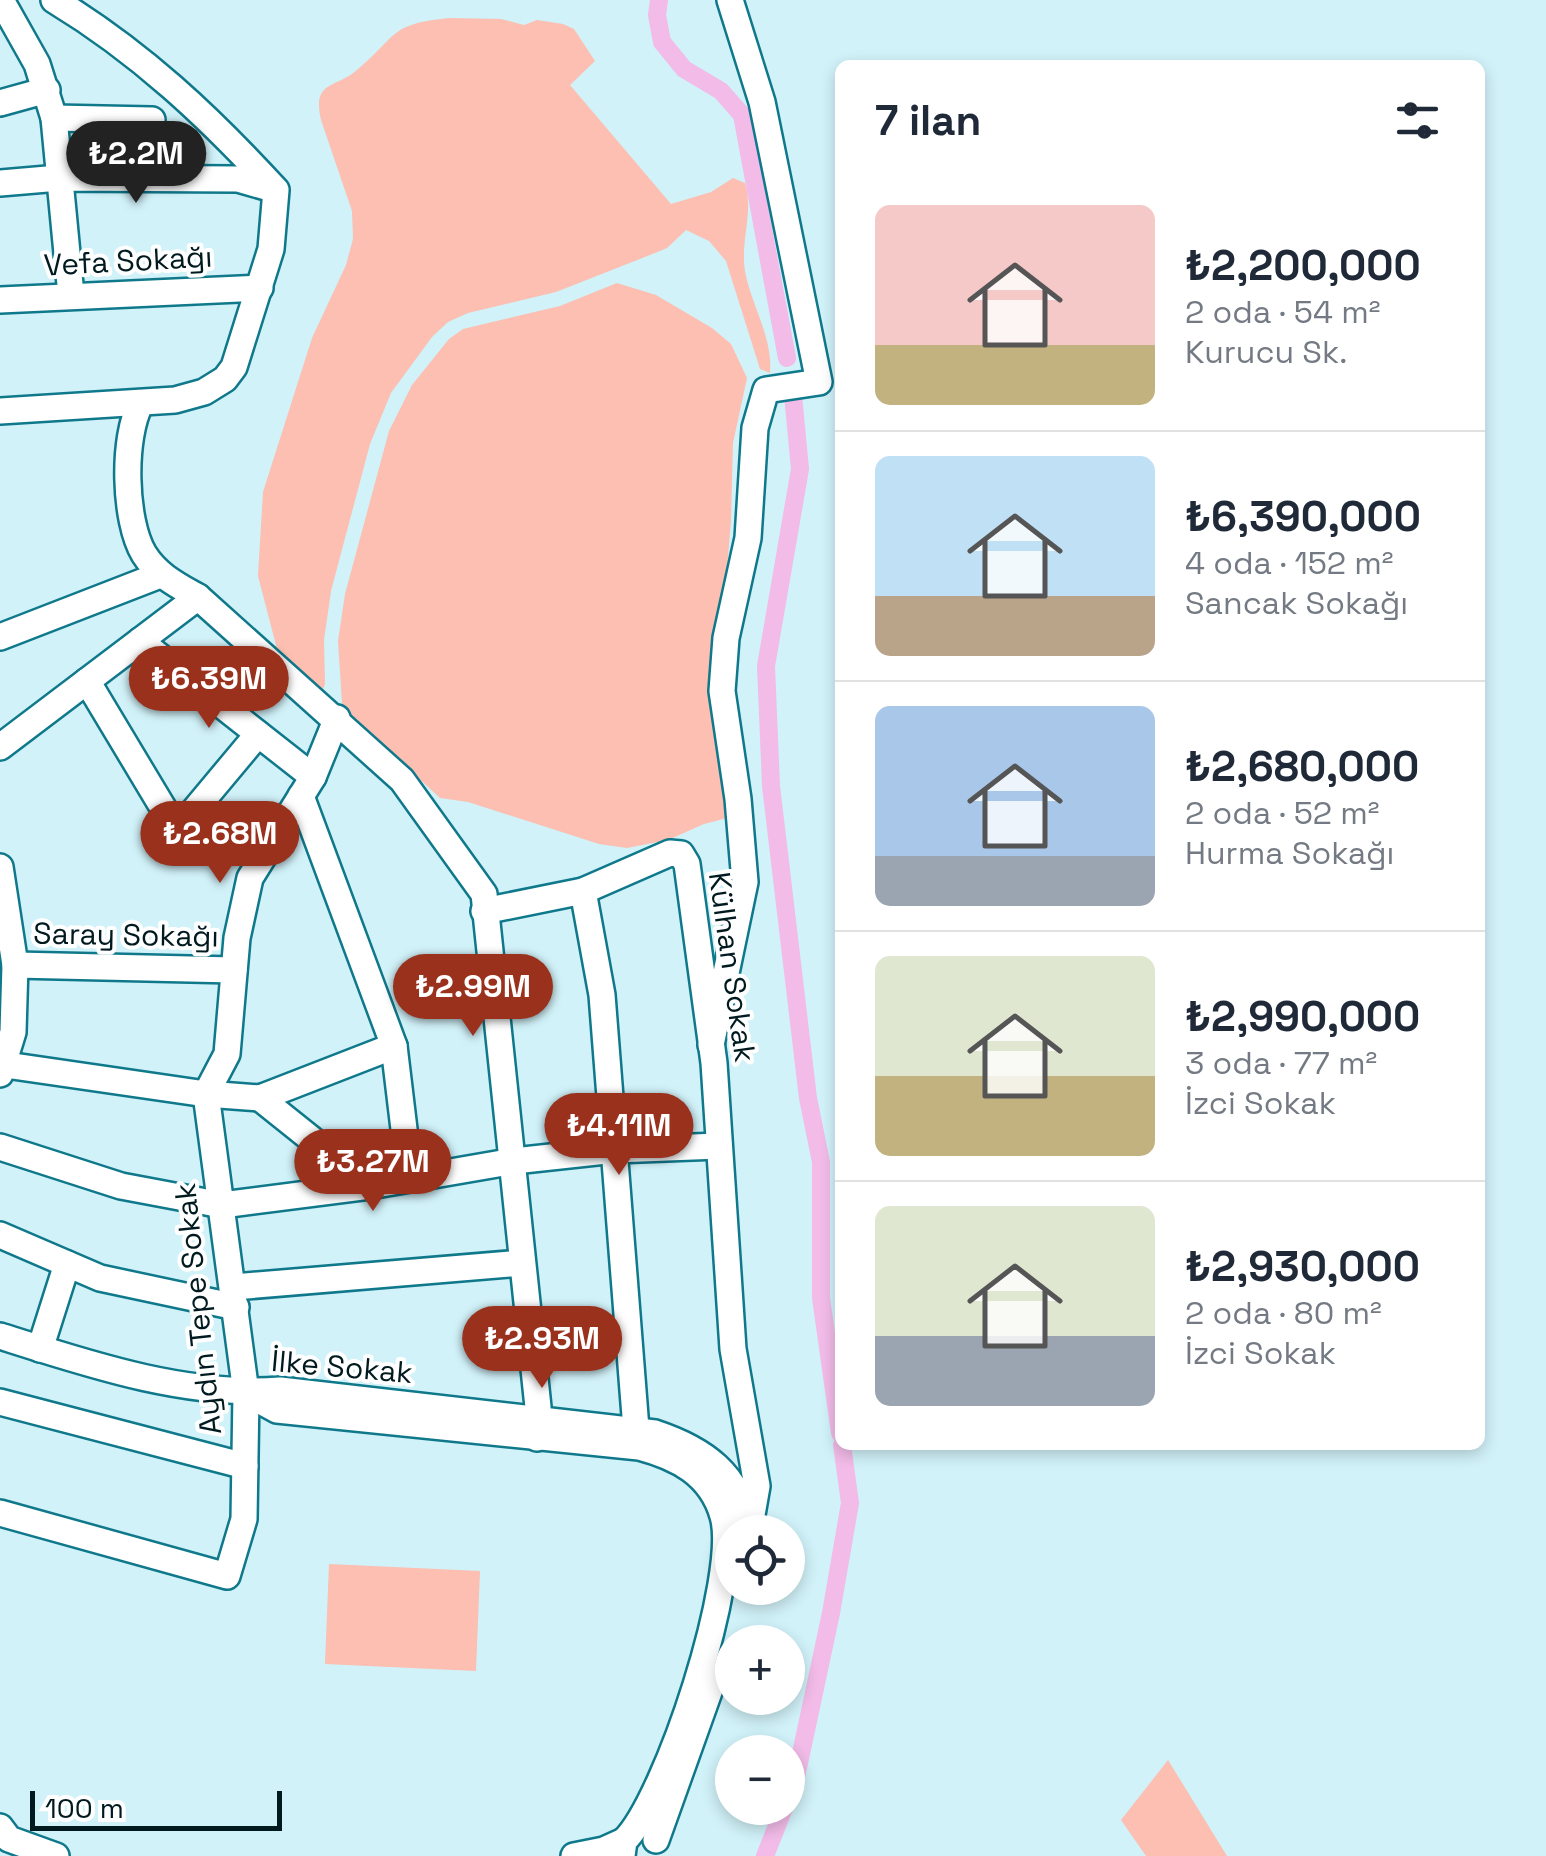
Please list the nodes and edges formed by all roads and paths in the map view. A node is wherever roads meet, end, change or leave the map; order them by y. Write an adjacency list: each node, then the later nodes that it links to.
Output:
1 (1, 0): 4 (street)
2 (54, 0): 11 (street)
3 (730, 0): 31 (street)
4 (6, 25): 5 (street)
5 (47, 90): 6 (street); 7 (street)
6 (0, 102)
7 (54, 118): 8 (street); 9 (street)
8 (152, 120)
9 (59, 178): 10 (street); 11 (street); 13 (street)
10 (0, 183)
11 (276, 190): 12 (street)
12 (260, 288): 13 (street, Vefa Sokağı); 15 (street)
13 (71, 295): 14 (street, Vefa Sokağı)
14 (0, 300)
15 (142, 403): 16 (street); 17 (street)
16 (0, 411)
17 (160, 575): 18 (street); 19 (street)
18 (198, 597): 20 (street); 22 (street)
19 (0, 637)
20 (140, 641): 21 (street); 23 (street)
21 (88, 680): 23 (street); 24 (street)
22 (337, 718): 25 (street); 28 (street)
23 (258, 734): 25 (street)
24 (0, 747)
25 (307, 786): 30 (street); 32 (street)
26 (0, 867): 29 (street)
27 (583, 891): 28 (street, Külhan Sokak); 31 (street, Külhan Sokak); 38 (street)
28 (484, 912): 39 (street)
29 (15, 965): 30 (street, Saray Sokağı); 33 (street)
30 (234, 970): 34 (street)
31 (711, 1045): 36 (street, Külhan Sokak)
32 (394, 1046): 35 (street); 40 (street)
33 (1, 1067): 34 (street)
34 (206, 1094): 35 (street); 42 (street, Aydın Tepe Sokak)
35 (260, 1098): 41 (street)
36 (719, 1146): 38 (street); 56 (street, Külhan Sokak)
37 (0, 1147): 42 (street)
38 (615, 1150): 39 (street); 52 (street)
39 (514, 1161): 40 (street); 44 (street)
40 (410, 1180): 41 (street)
41 (370, 1186): 42 (street)
42 (222, 1205): 46 (street, Aydın Tepe Sokak)
43 (0, 1235): 45 (street)
44 (521, 1263): 46 (street); 51 (street)
45 (67, 1264): 46 (street); 48 (street)
46 (235, 1297): 49 (street, Aydın Tepe Sokak)
47 (0, 1336): 48 (street, İlke Sokak)
48 (40, 1349): 49 (street, İlke Sokak)
49 (246, 1393): 51 (street, İlke Sokak); 53 (street, Aydın Tepe Sokak)
50 (0, 1402): 53 (street)
51 (538, 1428): 52 (street, İlke Sokak); 59 (street, İlke Sokak)
52 (636, 1429): 55 (street, İlke Sokak)
53 (245, 1466): 54 (street, Aydın Tepe Sokak)
54 (0, 1513)
55 (746, 1515)
56 (752, 1515)
57 (735, 1605): 59 (street)
58 (0, 1827): 60 (street)
59 (639, 1845): 61 (street)
60 (56, 1856)
61 (574, 1856)

